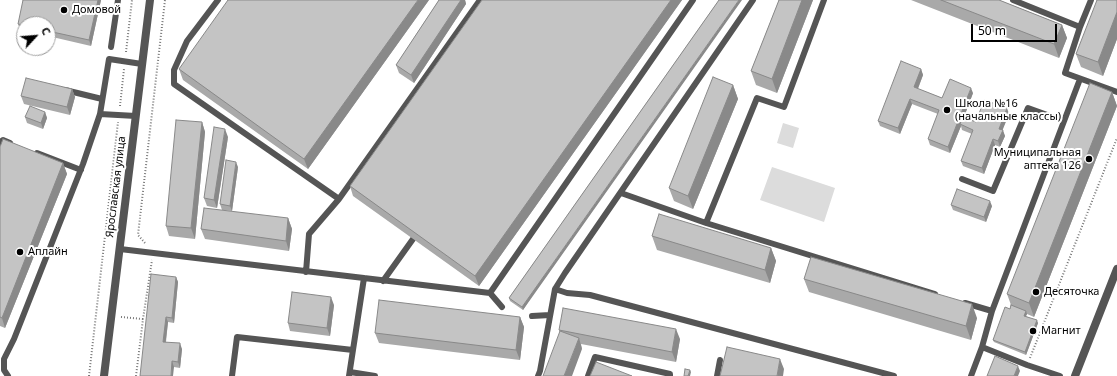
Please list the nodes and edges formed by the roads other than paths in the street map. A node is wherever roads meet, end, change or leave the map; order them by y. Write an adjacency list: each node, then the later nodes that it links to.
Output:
1 (118, 0): 11 (lane)
2 (150, 0): 12 (street, Ярославская улица)
3 (218, 0): 26 (lane)
4 (480, 0): 26 (lane)
5 (693, 0): 35 (lane)
6 (753, 0): 25 (lane)
7 (824, 0): 27 (lane)
8 (1013, 0): 10 (lane)
9 (1092, 0): 10 (lane)
10 (1080, 28): 13 (lane)
11 (111, 47)
12 (142, 64): 16 (lane); 18 (street, Ярославская улица)
13 (1080, 79): 15 (lane); 19 (lane)
14 (56, 88): 16 (lane)
15 (1117, 92)
16 (102, 99): 17 (lane)
17 (100, 114): 18 (lane); 23 (lane)
18 (136, 116): 29 (street, Ярославская улица)
19 (1064, 121): 24 (lane); 39 (lane)
20 (0, 142): 21 (lane)
21 (17, 146)
22 (31, 151): 23 (lane)
23 (81, 170): 44 (lane)
24 (962, 180)
25 (620, 194): 27 (lane); 34 (lane)
26 (339, 199): 31 (lane)
27 (706, 223): 36 (lane)
28 (413, 239): 33 (lane)
29 (120, 249): 31 (lane); 48 (street, Ярославская улица)
30 (1117, 269): 58 (street)
31 (306, 272): 32 (lane)
32 (364, 278): 33 (lane); 43 (lane)
33 (383, 280): 35 (lane)
34 (555, 289): 40 (lane); 55 (lane)
35 (490, 293): 38 (lane)
36 (939, 295)
37 (962, 302): 39 (lane)
38 (502, 307)
39 (992, 311): 42 (lane)
40 (550, 315): 41 (lane); 51 (lane)
41 (532, 316)
42 (982, 348): 56 (lane); 57 (lane)
43 (353, 350): 46 (lane); 49 (lane)
44 (2, 359): 47 (lane)
45 (720, 360): 54 (lane)
46 (350, 374): 50 (lane)
47 (8, 376)
48 (104, 376)
49 (232, 376)
50 (374, 376)
51 (538, 376)
52 (588, 376): 53 (lane)
53 (670, 376)
54 (716, 376)
55 (894, 376)
56 (971, 376)
57 (1060, 376)
58 (1075, 376)

